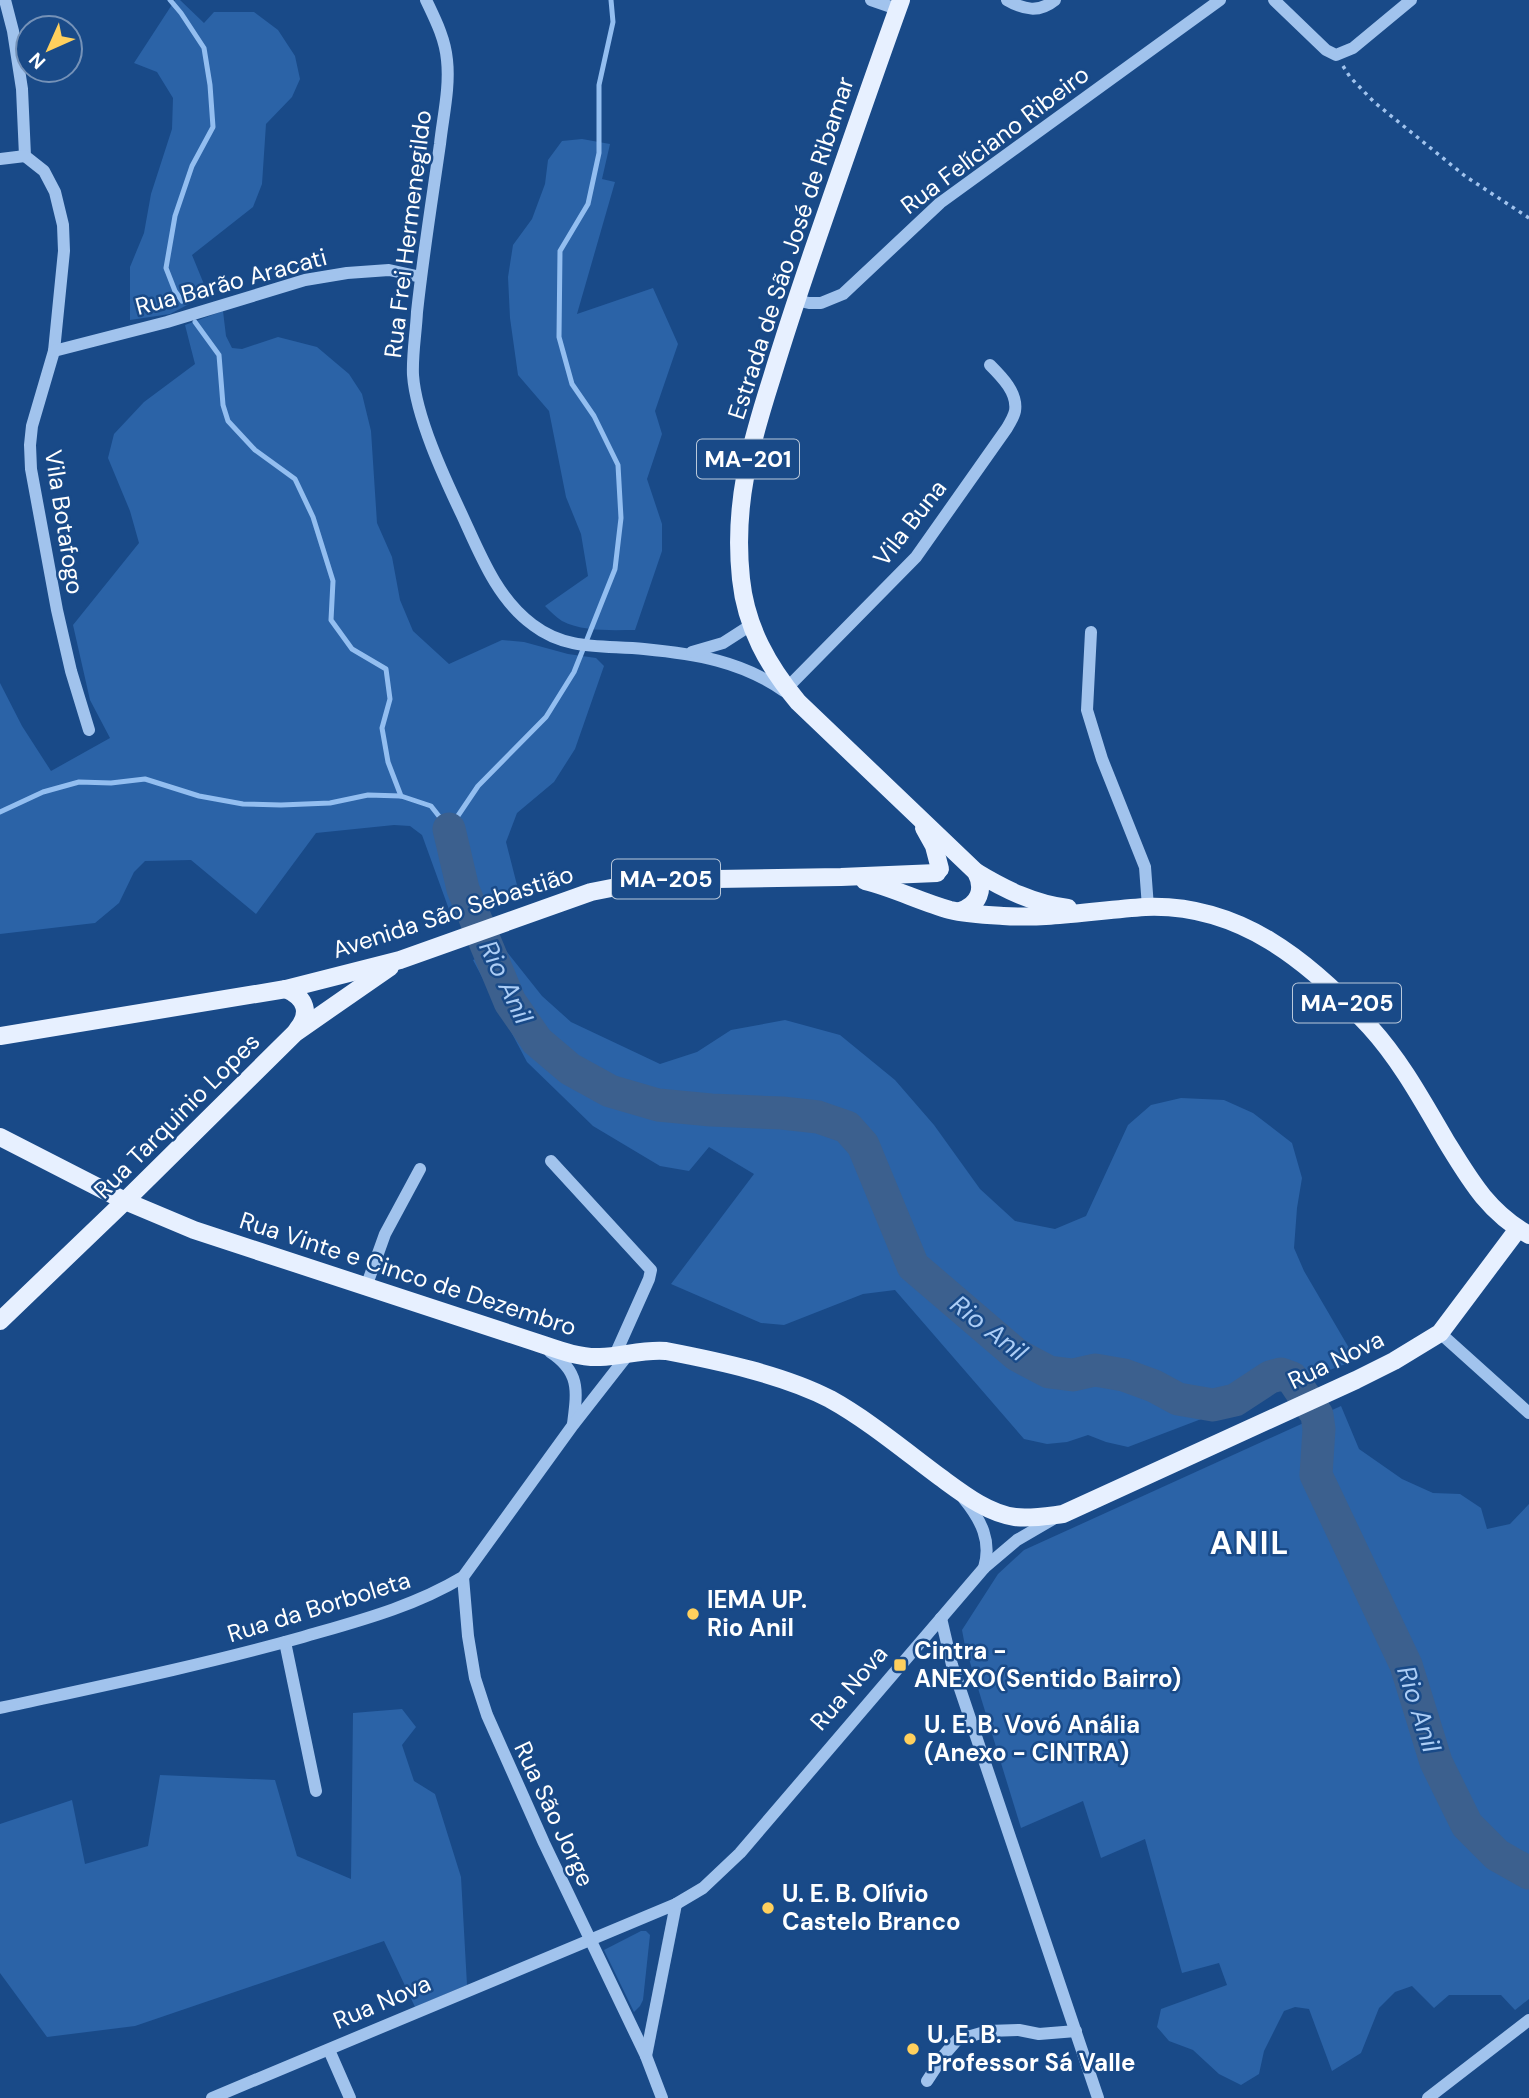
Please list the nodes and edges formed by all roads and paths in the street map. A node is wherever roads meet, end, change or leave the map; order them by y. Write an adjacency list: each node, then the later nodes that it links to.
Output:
1 (5, 0): 11 (street)
2 (426, 0): 14 (street, Rua Frei Hermenegildo)
3 (871, 0): 9 (street)
4 (1007, 0): 5 (street)
5 (1055, 0)
6 (1220, 0): 15 (street, Rua Felíciano Ribeiro)
7 (1274, 0): 10 (street)
8 (1411, 0): 10 (street)
9 (899, 4): 15 (main road, Estrada de São José de Ribamar / MA-201)
10 (1336, 55): 13 (path)
11 (25, 156): 12 (street); 16 (street, Vila Botafogo)
12 (0, 159)
13 (1529, 218)
14 (421, 276): 16 (street, Rua Barão Aracati); 20 (street, Rua Frei Hermenegildo)
15 (796, 300): 18 (main road, Estrada de São José de Ribamar / MA-201)
16 (54, 351): 22 (street, Vila Botafogo)
17 (990, 365): 21 (street, Vila Buna)
18 (751, 625): 20 (street, Rua Frei Hermenegildo); 21 (main road, Estrada de São José de Ribamar / MA-201)
19 (1091, 632): 27 (street)
20 (685, 654): 21 (street, Rua Frei Hermenegildo)
21 (792, 695): 23 (main road, Estrada de São José de Ribamar / MA-201)
22 (89, 730)
23 (894, 794): 24 (main road, Estrada de São José de Ribamar / MA-201); 25 (main road, Estrada de São José de Ribamar / MA-201)
24 (973, 869): 25 (main road, MA-205); 28 (main road); 29 (main road, MA-205)
25 (938, 871): 26 (main road, Avenida São Sebastião / MA-205); 28 (main road)
26 (841, 877): 28 (main road, Avenida São Sebastião / MA-205); 30 (main road, Avenida São Sebastião / MA-205)
27 (1148, 907): 29 (main road, MA-205); 38 (main road, MA-205)
28 (952, 909): 29 (main road, MA-205)
29 (1092, 911)
30 (400, 960): 31 (main road, Avenida São Sebastião / MA-205); 32 (main road, Rua Tarquinio Lopes)
31 (286, 989): 32 (main road); 33 (main road, Avenida São Sebastião / MA-205)
32 (295, 1033): 37 (main road, Rua Tarquinio Lopes)
33 (0, 1036)
34 (0, 1137): 37 (main road, Rua Vinte e Cinco de Dezembro)
35 (551, 1161): 43 (street, Rua da Borboleta)
36 (420, 1170): 39 (street)
37 (125, 1201): 39 (main road, Rua Vinte e Cinco de Dezembro); 40 (main road, Rua Tarquinio Lopes)
38 (1524, 1232): 41 (main road, Rua Nova)
39 (366, 1287): 42 (main road, Rua Vinte e Cinco de Dezembro)
40 (0, 1321)
41 (1440, 1333): 44 (street); 47 (main road, Rua Nova)
42 (535, 1342): 43 (main road, Rua Vinte e Cinco de Dezembro); 45 (street)
43 (622, 1354): 45 (street, Rua da Borboleta); 46 (main road, Rua Vinte e Cinco de Dezembro)
44 (1529, 1413)
45 (573, 1425): 49 (street, Rua da Borboleta)
46 (955, 1488): 47 (main road, Rua Vinte e Cinco de Dezembro); 48 (street, Rua Vinte e Cinco de Dezembro)
47 (1063, 1514): 48 (street, Rua Nova)
48 (984, 1569): 50 (street, Rua Nova)
49 (463, 1577): 51 (street, Rua da Borboleta); 55 (street, Rua São Jorge)
50 (941, 1618): 54 (street, Rua Nova); 57 (street)
51 (285, 1642): 52 (street, Rua da Borboleta); 53 (street)
52 (0, 1708)
53 (316, 1791)
54 (676, 1904): 55 (street, Rua Nova); 59 (street)
55 (590, 1941): 58 (street, Rua Nova); 59 (street, Rua São Jorge)
56 (1529, 2020): 65 (street)
57 (1076, 2031): 60 (street); 64 (street)
58 (329, 2050): 61 (street, Rua Nova); 62 (street)
59 (646, 2056): 63 (street, Rua São Jorge)
60 (927, 2081)
61 (212, 2098)
62 (350, 2098)
63 (662, 2098)
64 (1098, 2098)
65 (1428, 2098)

